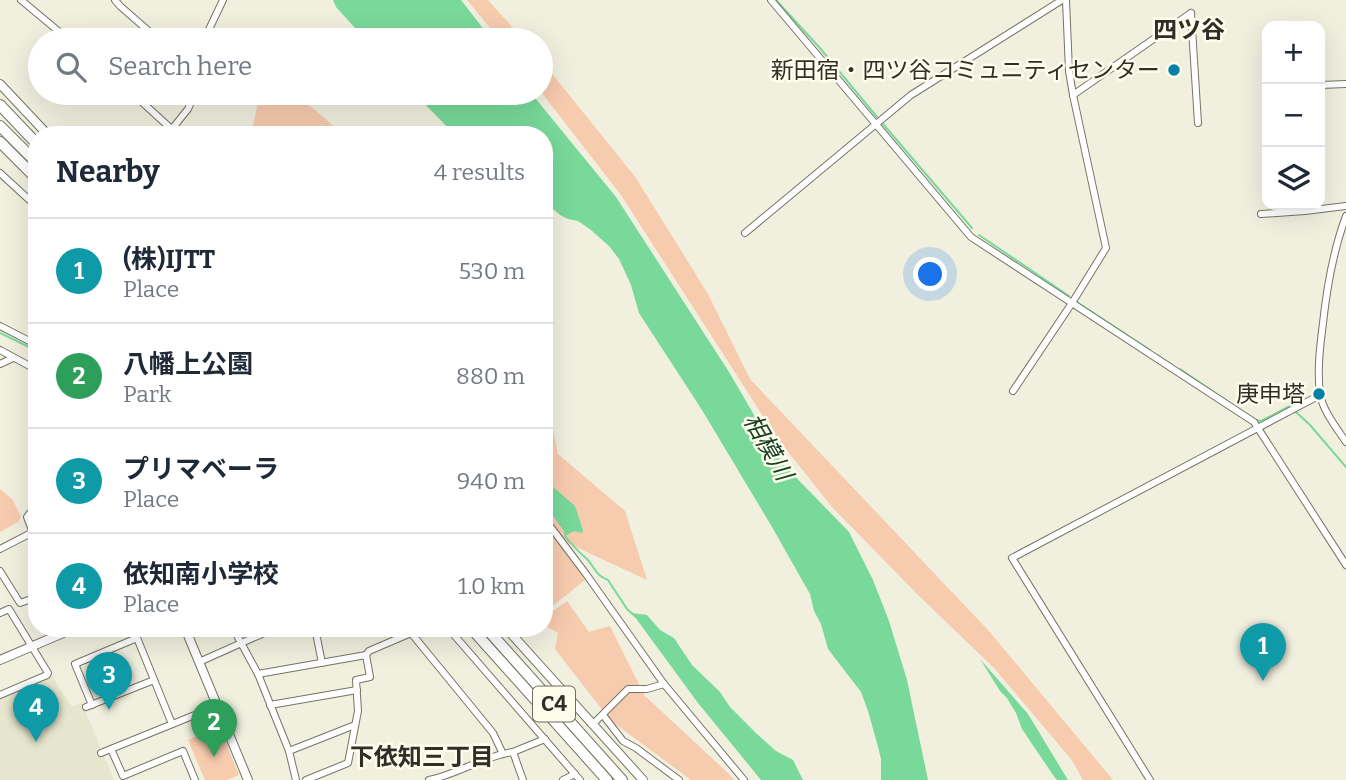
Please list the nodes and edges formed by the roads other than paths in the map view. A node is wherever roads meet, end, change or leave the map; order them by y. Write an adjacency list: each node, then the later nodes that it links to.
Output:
1 (21, 0): 6 (street)
2 (115, 0): 7 (street)
3 (223, 0): 8 (street)
4 (771, 0): 16 (street)
5 (1064, 0): 12 (street); 16 (street)
6 (55, 28)
7 (145, 28)
8 (210, 28)
9 (0, 84): 19 (street)
10 (1346, 84): 11 (street)
11 (1325, 85)
12 (1073, 95): 17 (street); 34 (street)
13 (0, 105): 22 (highway)
14 (145, 105): 20 (street)
15 (189, 105): 21 (street)
16 (876, 123): 33 (street); 34 (street)
17 (1198, 123)
18 (0, 126): 25 (highway)
19 (40, 126)
20 (169, 126)
21 (174, 126)
22 (28, 135)
23 (0, 142): 26 (highway)
24 (0, 151): 28 (highway)
25 (28, 154)
26 (28, 172)
27 (0, 173): 29 (street)
28 (28, 174)
29 (28, 199)
30 (1346, 206): 31 (street)
31 (1261, 214)
32 (1346, 216): 42 (street)
33 (745, 233)
34 (1072, 303): 41 (street); 43 (street)
35 (0, 326): 36 (street)
36 (28, 340)
37 (0, 350): 38 (street)
38 (13, 358): 39 (street); 40 (street)
39 (0, 364)
40 (28, 366)
41 (1013, 391)
42 (1320, 395): 43 (street); 44 (street)
43 (1258, 426): 48 (street); 103 (street)
44 (1346, 442)
45 (553, 530): 72 (street)
46 (28, 535): 47 (street)
47 (0, 549)
48 (1346, 565)
49 (0, 571): 50 (street)
50 (28, 600)
51 (0, 613): 65 (street)
52 (55, 637): 65 (street)
53 (189, 637): 68 (street)
54 (237, 637): 64 (street)
55 (255, 637): 64 (street)
56 (317, 637): 69 (street)
57 (397, 637): 66 (street)
58 (414, 637): 86 (street)
59 (456, 637): 81 (street)
60 (479, 637): 98 (highway, C4)
61 (494, 637): 99 (highway, C4)
62 (514, 637): 80 (street)
63 (137, 638): 71 (street); 71 (street)
64 (240, 644): 68 (street); 70 (street)
65 (32, 647): 67 (street); 74 (street)
66 (366, 656): 69 (street); 73 (street)
67 (0, 660)
68 (199, 662): 76 (street)
69 (322, 663): 70 (street)
70 (258, 674): 75 (street)
71 (154, 680): 78 (street)
72 (664, 684): 77 (street); 102 (street)
73 (357, 690): 75 (street); 79 (street)
74 (0, 695)
75 (270, 705): 83 (street)
76 (217, 706): 78 (street); 90 (street)
77 (603, 715): 80 (street); 101 (street)
78 (172, 724): 82 (street)
79 (355, 725): 83 (street); 87 (street)
80 (592, 725): 100 (street)
81 (545, 739): 84 (street); 88 (street)
82 (111, 749): 85 (street); 89 (street)
83 (289, 751): 91 (street)
84 (513, 752): 86 (street); 95 (street)
85 (101, 753)
86 (503, 754): 94 (street)
87 (326, 772): 92 (street); 93 (street)
88 (575, 774): 96 (street); 97 (street)
89 (195, 780)
90 (248, 780)
91 (296, 780)
92 (306, 780)
93 (328, 780)
94 (429, 780)
95 (523, 780)
96 (563, 780)
97 (580, 780)
98 (607, 780)
99 (622, 780)
100 (643, 780)
101 (678, 780)
102 (744, 780)
103 (1150, 780)

